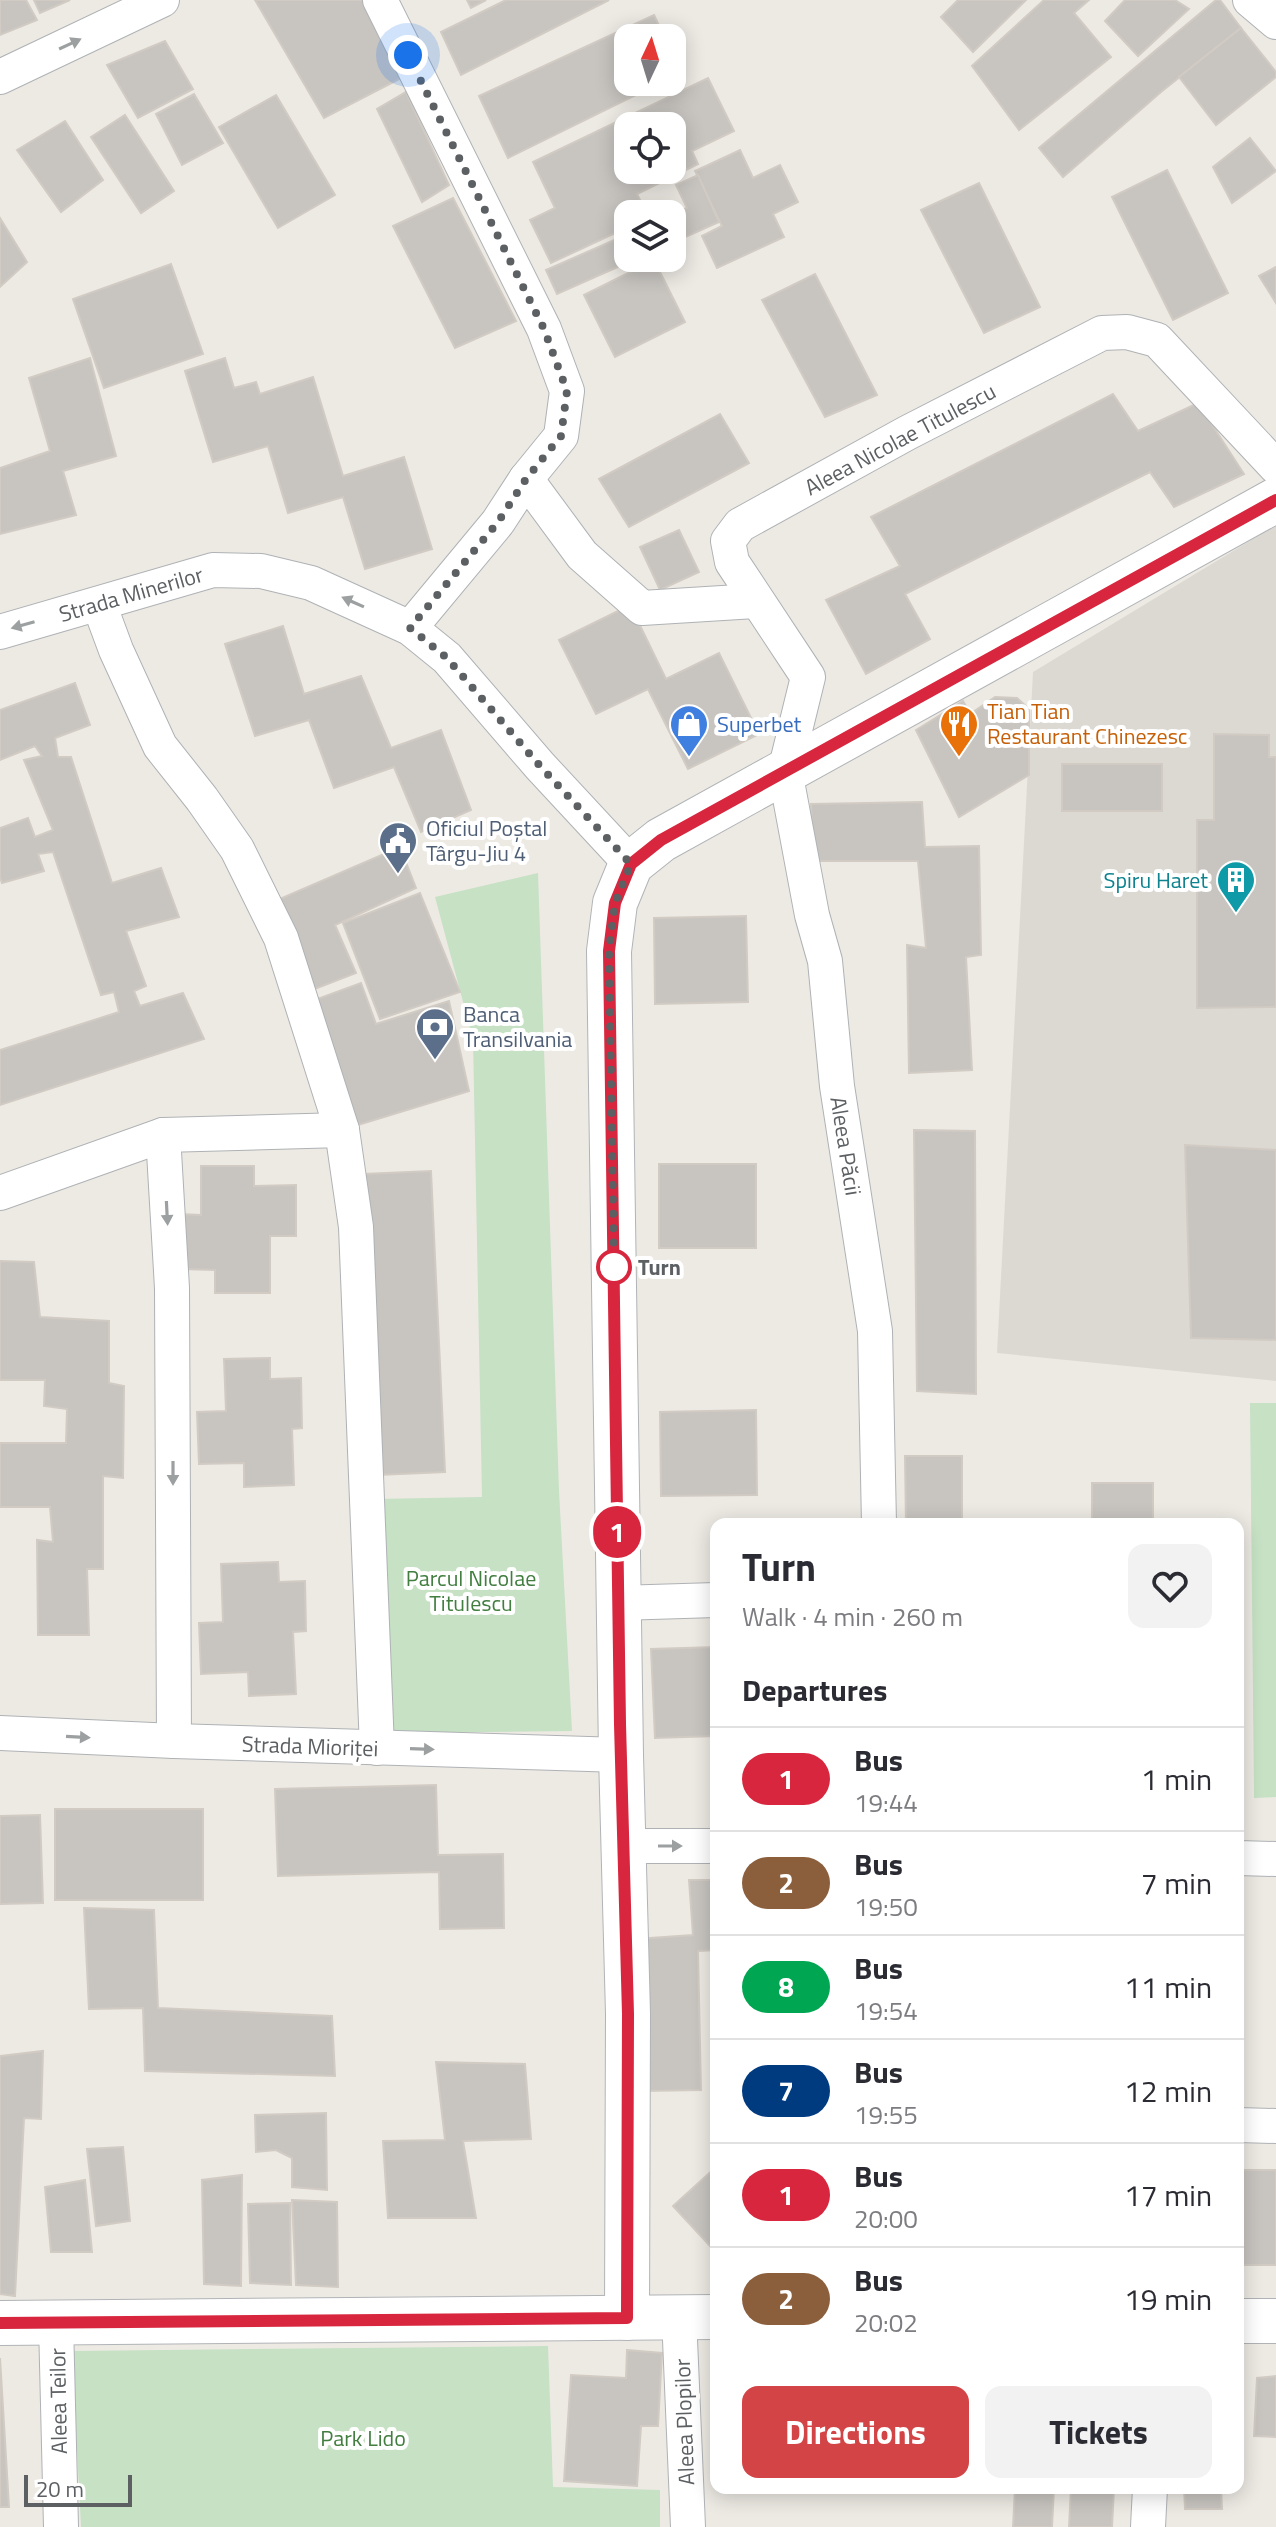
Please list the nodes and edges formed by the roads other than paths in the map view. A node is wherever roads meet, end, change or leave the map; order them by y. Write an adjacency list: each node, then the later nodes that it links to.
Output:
1 (162, 0): 5 (street, one-way to 1)
2 (380, 0): 7 (street)
3 (1250, 0): 4 (street)
4 (1276, 22)
5 (0, 77)
6 (1276, 467): 9 (street, Aleea Nicolae Titulescu)
7 (526, 479): 9 (street); 11 (street)
8 (1276, 500): 13 (main road)
9 (755, 601): 13 (street, Aleea Nicolae Titulescu)
10 (99, 604): 11 (street, Strada Minerilor, one-way to 10); 12 (street, Strada Minerilor, one-way to 12); 15 (street)
11 (410, 628): 14 (street, Strada Minerilor)
12 (0, 632)
13 (785, 771): 14 (main road); 18 (street, Aleea Păcii)
14 (631, 864): 20 (main road)
15 (342, 1130): 16 (street); 23 (street)
16 (163, 1135): 17 (street); 22 (street, one-way to 22)
17 (0, 1193)
18 (879, 1518)
19 (710, 1600): 20 (street)
20 (618, 1603): 24 (main road)
21 (0, 1733): 22 (street, Strada Mioriței, one-way to 22)
22 (174, 1741): 23 (street, Strada Mioriței)
23 (377, 1748): 24 (street, Strada Mioriței, one-way to 24)
24 (621, 1755): 25 (main road)
25 (624, 1846): 26 (street, one-way to 26); 32 (main road)
26 (710, 1846)
27 (1244, 1858): 28 (street)
28 (1276, 1859)
29 (1244, 2125): 30 (street)
30 (1276, 2126)
31 (698, 2317): 32 (main road); 39 (street, Aleea Plopilor)
32 (627, 2318): 36 (main road)
33 (1244, 2321): 34 (main road)
34 (1276, 2321)
35 (0, 2323): 36 (main road)
36 (56, 2323): 38 (street, Aleea Teilor)
37 (1150, 2494): 40 (street)
38 (61, 2527)
39 (688, 2527)
40 (1148, 2527)

